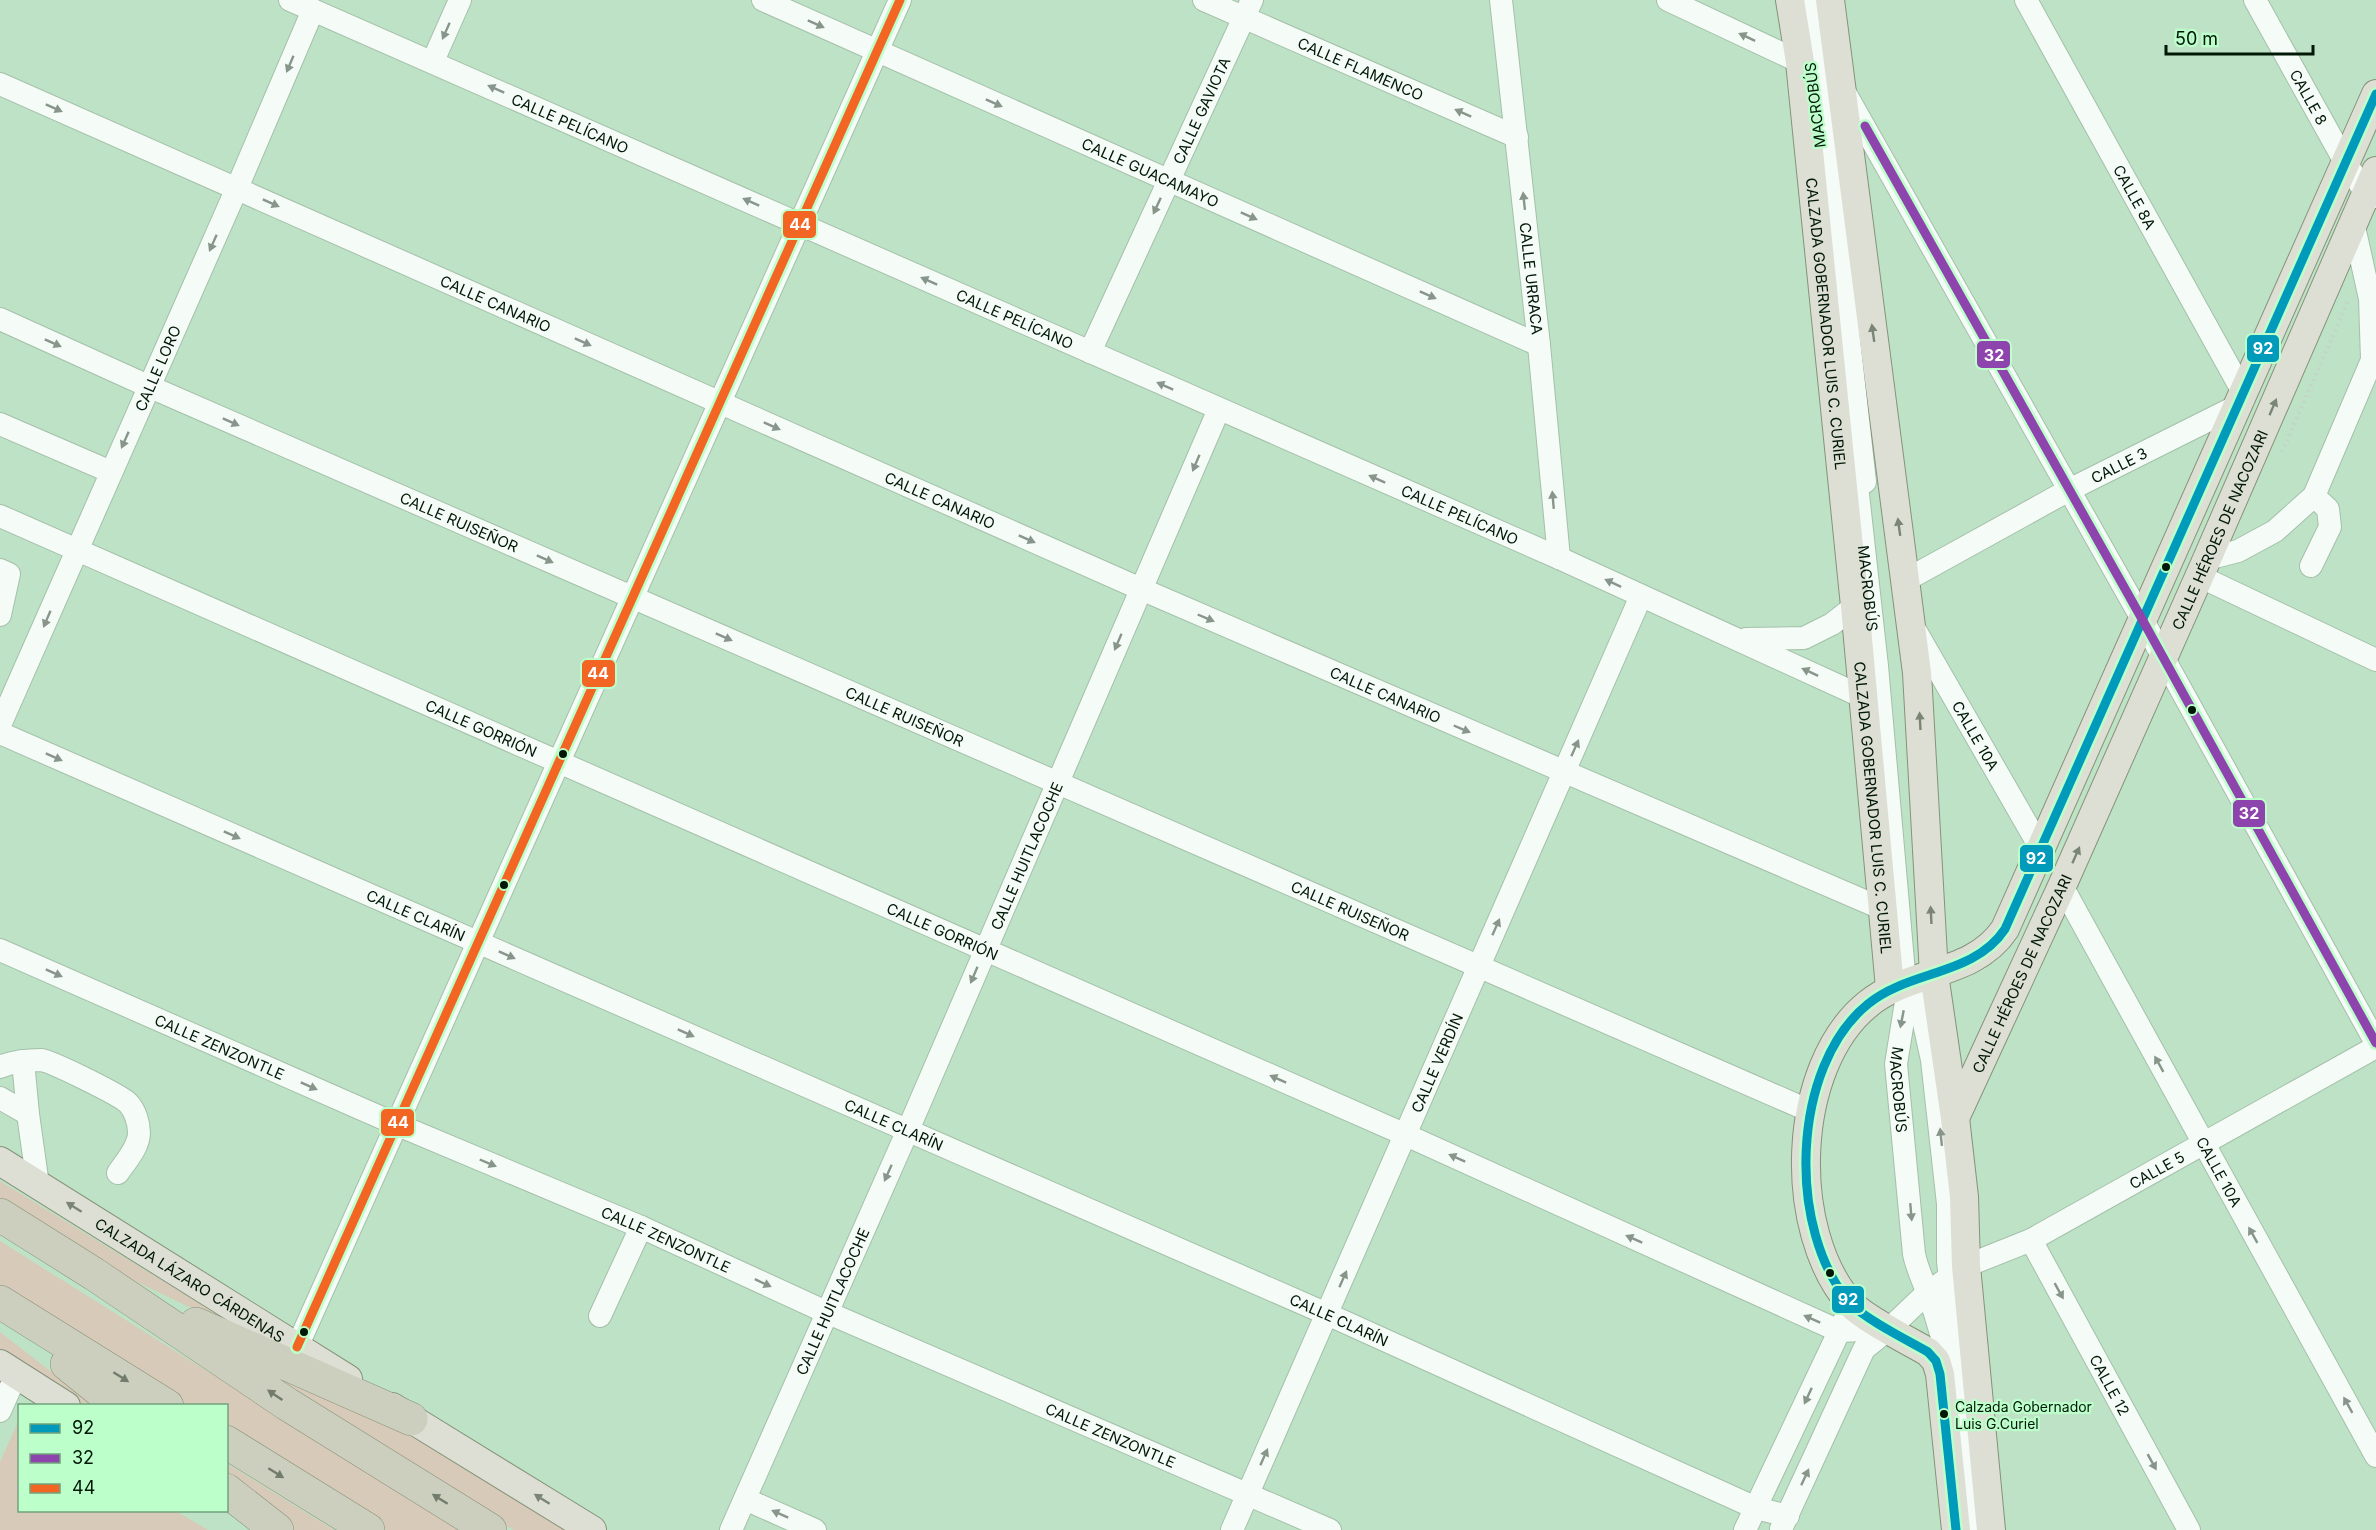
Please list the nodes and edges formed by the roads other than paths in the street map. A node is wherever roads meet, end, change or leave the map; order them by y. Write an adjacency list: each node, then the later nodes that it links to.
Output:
1 (291, 0): 15 (street, CALLE PELÍCANO)
2 (460, 0): 17 (street, one-way to 17)
3 (763, 0): 16 (street, CALLE GUACAMAYO, one-way to 16)
4 (900, 0): 16 (street)
5 (1204, 0): 14 (street, CALLE FLAMENCO)
6 (1501, 0): 22 (street, CALLE URRACA)
7 (1668, 0): 18 (street, one-way to 7)
8 (1790, 0): 18 (main road, CALZADA GOBERNADOR LUIS C. CURIEL)
9 (1803, 0): 72 (street, MACROBÚS)
10 (1811, 0): 72 (street, MACROBÚS)
11 (1830, 0): 19 (main road, CALZADA GOBERNADOR LUIS C. CURIEL)
12 (2026, 0): 34 (street, CALLE 8A)
13 (2255, 0): 23 (street, CALLE 8)
14 (1248, 9): 22 (street, CALLE FLAMENCO, one-way to 14); 24 (street, CALLE GAVIOTA)
15 (313, 10): 17 (street, CALLE PELÍCANO); 26 (street, CALLE LORO, one-way to 26)
16 (877, 51): 24 (street, CALLE GUACAMAYO, one-way to 24); 28 (street)
17 (433, 61): 28 (street, CALLE PELÍCANO, one-way to 17)
18 (1800, 62): 51 (main road, CALZADA GOBERNADOR LUIS C. CURIEL)
19 (1840, 83): 39 (street); 47 (main road, CALZADA GOBERNADOR LUIS C. CURIEL, one-way to 19)
20 (0, 84): 26 (street, CALLE CANARIO, one-way to 26)
21 (2376, 94): 23 (main road)
22 (1517, 137): 30 (street, CALLE URRACA, one-way to 22)
23 (2345, 162): 25 (street, CALLE 8); 34 (main road)
24 (1169, 180): 30 (street, CALLE GUACAMAYO, one-way to 30); 31 (street, CALLE GAVIOTA, one-way to 31)
25 (2373, 187): 27 (main road, CALLE HÉROES DE NACOZARI)
26 (237, 188): 33 (street, CALLE LORO, one-way to 33); 35 (street, CALLE CANARIO, one-way to 35)
27 (2354, 222): 32 (street); 45 (main road, CALLE HÉROES DE NACOZARI, one-way to 27)
28 (798, 223): 31 (street, CALLE PELÍCANO, one-way to 28); 35 (street)
29 (0, 319): 33 (street, CALLE RUISEÑOR, one-way to 33)
30 (1539, 345): 43 (street, CALLE URRACA, one-way to 30)
31 (1090, 352): 36 (street, CALLE PELÍCANO, one-way to 31)
32 (2374, 359): 40 (street)
33 (148, 386): 38 (street, CALLE LORO, one-way to 38); 50 (street, CALLE RUISEÑOR, one-way to 50)
34 (2241, 399): 39 (street, CALLE 3); 53 (main road)
35 (718, 403): 48 (street, CALLE CANARIO, one-way to 48); 50 (street)
36 (1219, 409): 43 (street, CALLE PELÍCANO, one-way to 36); 48 (street, CALLE HUITLACOCHE, one-way to 48)
37 (0, 424): 38 (street)
38 (111, 472): 42 (street, CALLE LORO)
39 (2070, 490): 47 (street, CALLE 3); 53 (street)
40 (2314, 496): 44 (street); 45 (street)
41 (0, 516): 42 (street, CALLE GORRIÓN)
42 (76, 551): 58 (street, CALLE LORO, one-way to 58); 62 (street, CALLE GORRIÓN)
43 (1559, 558): 49 (street, CALLE PELÍCANO, one-way to 43)
44 (2311, 566)
45 (2203, 567): 56 (main road, CALLE HÉROES DE NACOZARI); 57 (street)
46 (0, 570): 52 (street)
47 (1906, 580): 54 (main road, CALZADA GOBERNADOR LUIS C. CURIEL)
48 (1141, 590): 63 (street, CALLE CANARIO, one-way to 63); 64 (street, CALLE HUITLACOCHE, one-way to 64)
49 (1641, 596): 55 (street, CALLE PELÍCANO); 63 (street, CALLE VERDÍN, one-way to 49)
50 (632, 597): 62 (street); 64 (street, CALLE RUISEÑOR, one-way to 64)
51 (1855, 606): 55 (street, CALLE PELÍCANO); 59 (main road, CALZADA GOBERNADOR LUIS C. CURIEL)
52 (0, 615)
53 (2142, 619): 56 (street); 65 (main road)
54 (1910, 622): 65 (street, CALLE 10A); 72 (main road, CALZADA GOBERNADOR LUIS C. CURIEL, one-way to 54)
55 (1739, 639): 59 (street, CALLE PELÍCANO, one-way to 55)
56 (2163, 658): 66 (main road, CALLE HÉROES DE NACOZARI, one-way to 56); 73 (street)
57 (2376, 660)
58 (8, 683): 60 (street, CALLE LORO)
59 (1863, 697): 67 (main road, CALZADA GOBERNADOR LUIS C. CURIEL)
60 (0, 725)
61 (0, 733): 68 (street, CALLE CLARÍN, one-way to 68)
62 (558, 763): 68 (street); 70 (street, CALLE GORRIÓN)
63 (1564, 773): 67 (street, CALLE CANARIO); 71 (street, CALLE VERDÍN, one-way to 63)
64 (1058, 783): 70 (street, CALLE HUITLACOCHE); 71 (street, CALLE RUISEÑOR)
65 (2041, 849): 72 (main road)
66 (2062, 886): 81 (main road, CALLE HÉROES DE NACOZARI); 85 (street, CALLE 10A, one-way to 66)
67 (1883, 909): 72 (main road, CALZADA GOBERNADOR LUIS C. CURIEL)
68 (478, 943): 82 (street); 83 (street, CALLE CLARÍN, one-way to 83)
69 (0, 950): 82 (street, CALLE ZENZONTLE, one-way to 82)
70 (985, 950): 83 (street, CALLE HUITLACOCHE, one-way to 83); 84 (street, CALLE GORRIÓN, one-way to 70)
71 (1479, 967): 79 (street, CALLE RUISEÑOR); 84 (street, CALLE VERDÍN)
72 (1912, 981): 79 (main road); 81 (main road, CALZADA GOBERNADOR LUIS C. CURIEL); 92 (street, MACROBÚS, one-way to 72); 94 (street, MACROBÚS, one-way to 94)
73 (2376, 1045): 85 (street, CALLE 5)
74 (23, 1061): 75 (street); 76 (street); 77 (street)
75 (0, 1067)
76 (62, 1067): 77 (street); 87 (street)
77 (26, 1091): 80 (street)
78 (0, 1098): 80 (street)
79 (1810, 1111): 96 (main road)
80 (28, 1114): 88 (street)
81 (1955, 1118): 92 (main road, CALZADA GOBERNADOR LUIS C. CURIEL)
82 (398, 1125): 90 (street, CALLE ZENZONTLE, one-way to 90); 103 (street)
83 (908, 1130): 98 (street, CALLE HUITLACOCHE, one-way to 98); 99 (street, CALLE CLARÍN)
84 (1406, 1135): 99 (street, CALLE VERDÍN, one-way to 84); 102 (street, CALLE GORRIÓN, one-way to 84)
85 (2201, 1143): 91 (street, CALLE 5); 111 (street, CALLE 10A, one-way to 85)
86 (0, 1161): 88 (main road, CALZADA LÁZARO CÁRDENAS)
87 (118, 1173)
88 (39, 1185): 103 (main road, CALZADA LÁZARO CÁRDENAS, one-way to 88)
89 (0, 1215): 93 (highway)
90 (641, 1227): 98 (street, CALLE ZENZONTLE, one-way to 98); 100 (street)
91 (2031, 1240): 92 (street, CALLE 5); 132 (street, CALLE 12, one-way to 132)
92 (1958, 1272): 94 (street, CALLE 5); 130 (street, MACROBÚS); 131 (main road, CALZADA GOBERNADOR LUIS C. CURIEL)
93 (94, 1274): 109 (highway); 121 (highway, one-way to 93)
94 (1928, 1292): 101 (street, CALLE 5); 129 (street, MACROBÚS)
95 (0, 1302): 107 (highway, one-way to 107)
96 (1852, 1305): 101 (main road); 102 (street)
97 (0, 1311): 106 (highway)
98 (826, 1312): 113 (street, CALLE ZENZONTLE); 114 (street, CALLE HUITLACOCHE)
99 (1327, 1314): 113 (street, CALLE VERDÍN, one-way to 99); 116 (street, CALLE CLARÍN)
100 (600, 1316)
101 (1889, 1329): 102 (street, CALLE GORRIÓN); 117 (street, one-way to 101); 128 (main road)
102 (1839, 1331): 116 (street, one-way to 116)
103 (297, 1347): 109 (main road, CALZADA LÁZARO CÁRDENAS)
104 (8, 1370): 105 (main road); 108 (street)
105 (63, 1404)
106 (116, 1404)
107 (164, 1404)
108 (0, 1411)
109 (411, 1419): 122 (main road, CALZADA LÁZARO CÁRDENAS, one-way to 109)
110 (228, 1443): 120 (highway, one-way to 120)
111 (2376, 1456)
112 (228, 1492): 119 (highway)
113 (1248, 1495): 125 (street, CALLE VERDÍN); 126 (street, CALLE ZENZONTLE)
114 (745, 1499): 123 (street, CALLE HUITLACOCHE); 124 (street, one-way to 114)
115 (228, 1507): 118 (main road)
116 (1756, 1508): 117 (street, CALLE CLARÍN); 127 (street)
117 (1784, 1523)
118 (266, 1530)
119 (277, 1530)
120 (368, 1530)
121 (490, 1530)
122 (592, 1530)
123 (731, 1530)
124 (815, 1530)
125 (1232, 1530)
126 (1330, 1530)
127 (1745, 1530)
128 (1956, 1530)
129 (1967, 1530)
130 (1976, 1530)
131 (1991, 1530)
132 (2189, 1530)

